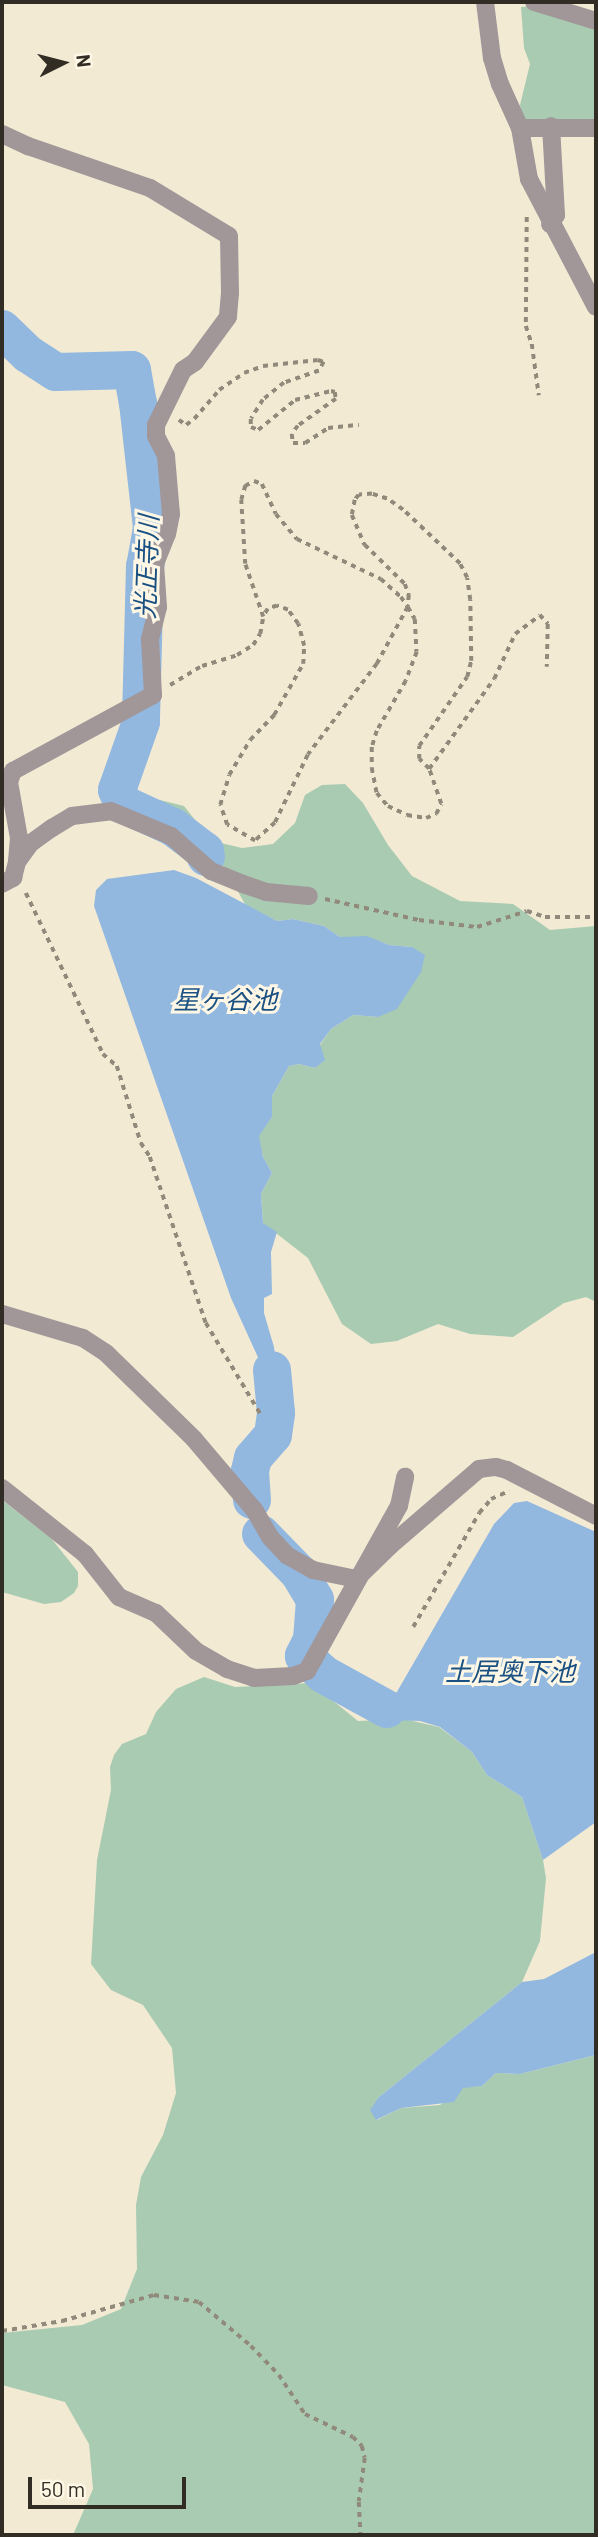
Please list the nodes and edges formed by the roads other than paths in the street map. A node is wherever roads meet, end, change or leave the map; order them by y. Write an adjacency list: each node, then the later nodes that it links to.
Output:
1 (485, 2): 5 (street)
2 (534, 2): 3 (street)
3 (596, 21)
4 (551, 126): 5 (street); 6 (street); 8 (street)
5 (520, 128): 8 (street)
6 (596, 128)
7 (2, 134): 10 (street)
8 (550, 224): 9 (street)
9 (596, 307)
10 (11, 875): 11 (street)
11 (309, 896)
12 (2, 1314): 16 (street)
13 (405, 1477): 16 (street)
14 (2, 1488): 16 (street)
15 (596, 1516): 16 (street)
16 (356, 1579)

